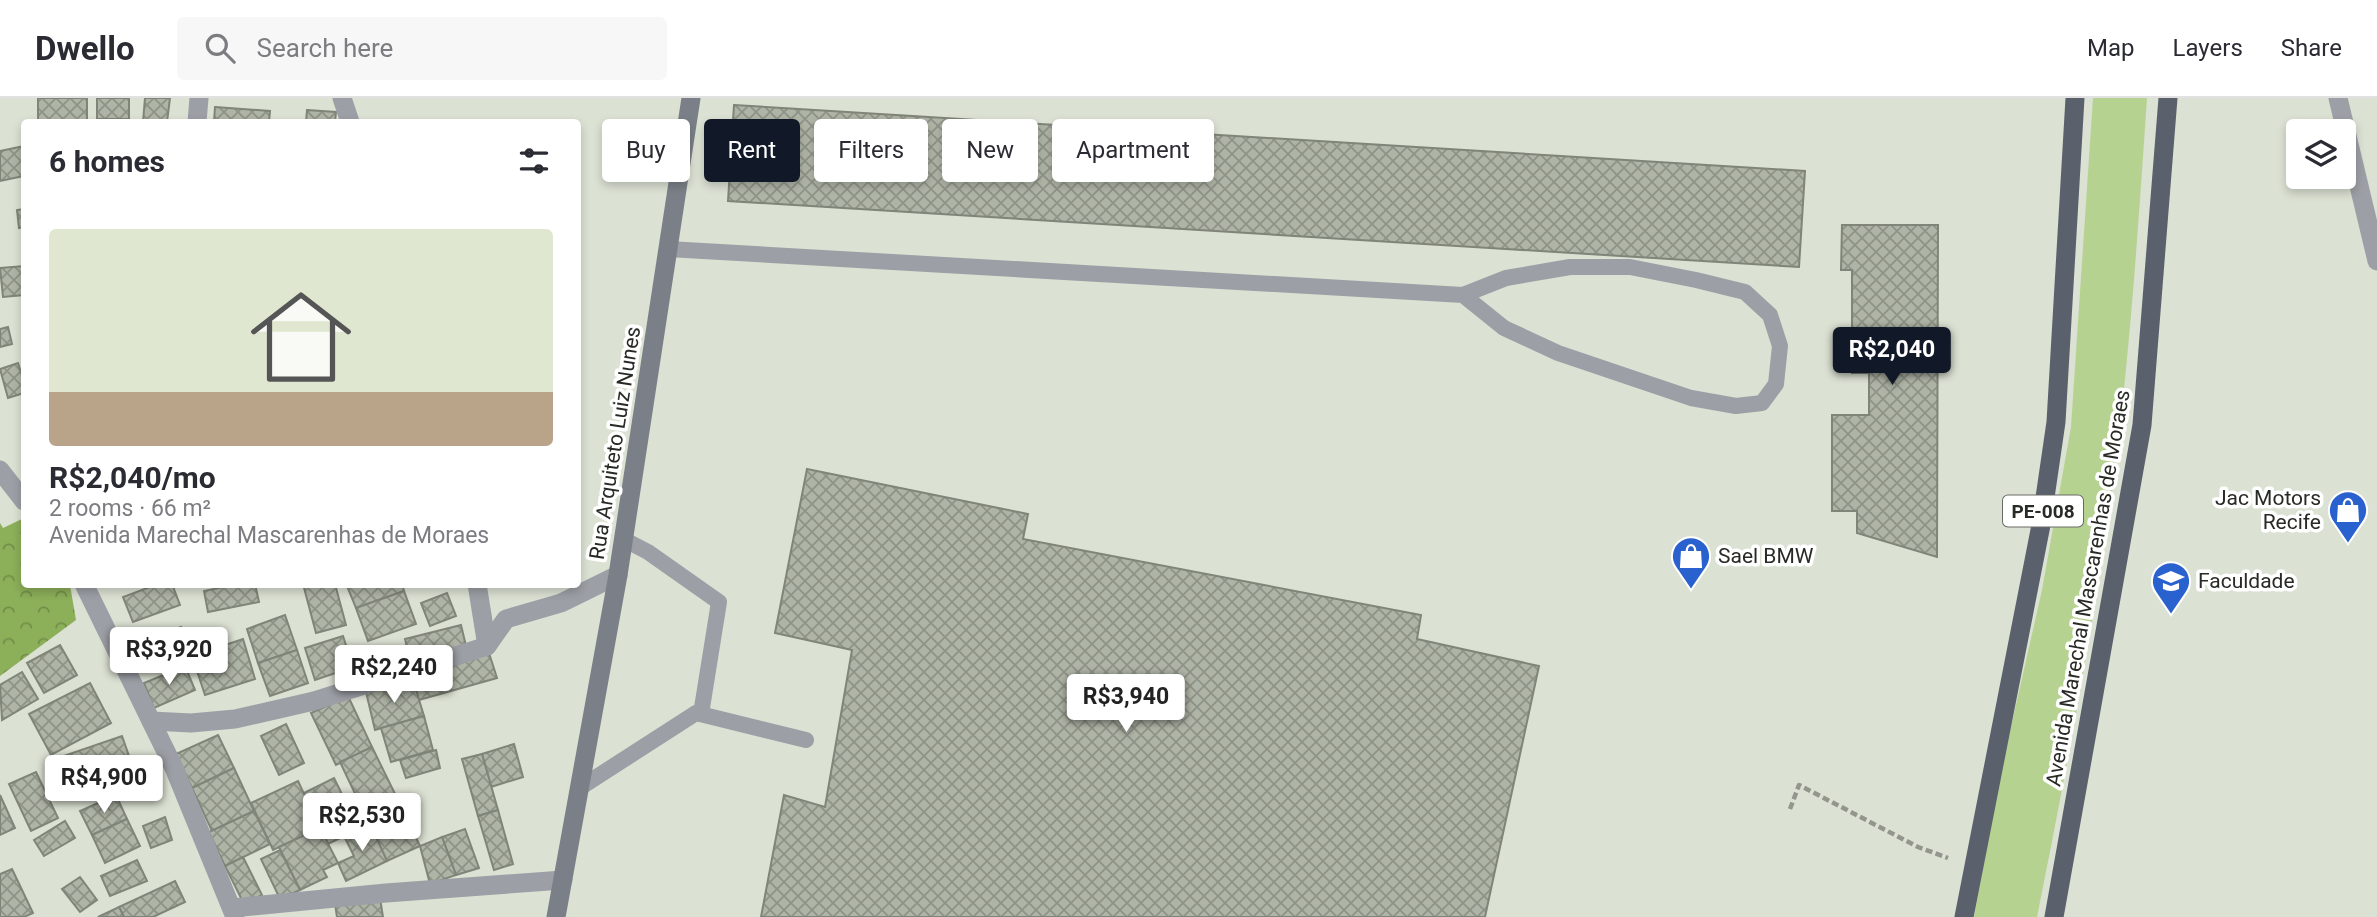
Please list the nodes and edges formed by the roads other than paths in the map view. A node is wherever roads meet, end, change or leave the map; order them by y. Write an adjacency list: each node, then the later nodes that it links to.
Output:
1 (199, 98): 7 (street)
2 (342, 98): 8 (street)
3 (691, 98): 9 (main road, Rua Arquiteto Luiz Nunes)
4 (2075, 98): 26 (highway, PE-008)
5 (2168, 98): 27 (highway, Avenida Marechal Mascarenhas de Moraes)
6 (2339, 98): 10 (street)
7 (197, 119)
8 (349, 119)
9 (668, 249): 11 (lane); 14 (main road, Rua Arquiteto Luiz Nunes)
10 (2377, 261)
11 (1463, 295): 11 (lane)
12 (0, 470): 13 (street)
13 (21, 497)
14 (623, 539): 15 (main road, Rua Arquiteto Luiz Nunes); 19 (lane)
15 (618, 575): 18 (street); 22 (main road, Rua Arquiteto Luiz Nunes)
16 (86, 588): 20 (street)
17 (478, 588): 18 (street)
18 (487, 646): 20 (street)
19 (701, 714): 21 (lane); 22 (lane)
20 (151, 721): 24 (street)
21 (806, 740)
22 (578, 789): 23 (main road, Rua Arquiteto Luiz Nunes)
23 (563, 880): 24 (street); 25 (main road, Rua Arquiteto Luiz Nunes)
24 (234, 913)
25 (556, 917)
26 (1964, 917)
27 (2054, 917)

